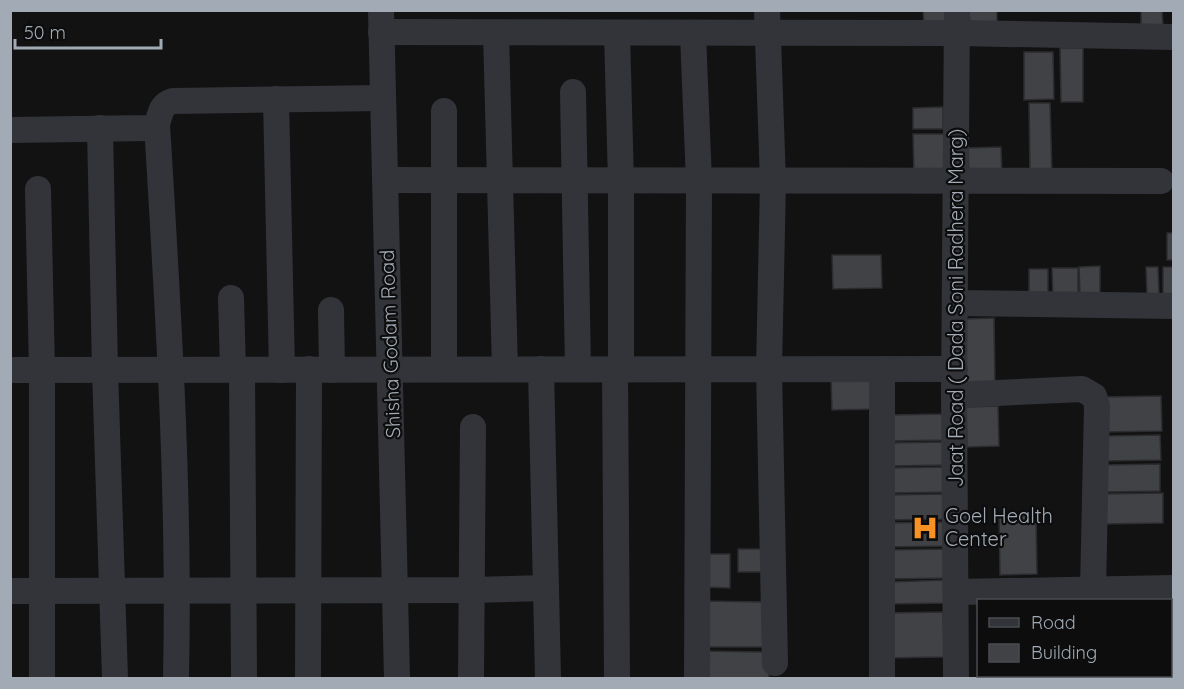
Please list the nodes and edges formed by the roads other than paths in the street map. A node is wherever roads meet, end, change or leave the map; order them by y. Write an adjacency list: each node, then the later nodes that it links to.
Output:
1 (381, 21): 4 (street); 9 (street, Shisha Godam Road)
2 (767, 22): 3 (street); 6 (street); 23 (street)
3 (957, 22): 7 (street); 18 (street, Jaat Road ( Dada Soni Radhera Marg))
4 (496, 33): 5 (street); 17 (street)
5 (617, 33): 6 (street); 21 (street)
6 (693, 34): 22 (street)
7 (1173, 37)
8 (573, 92): 20 (street)
9 (383, 98): 10 (street); 15 (street, Shisha Godam Road)
10 (276, 99): 12 (street); 43 (street)
11 (444, 111): 16 (street)
12 (157, 124): 13 (street); 41 (street)
13 (100, 128): 14 (street); 40 (street)
14 (10, 130)
15 (386, 180): 16 (street); 45 (street, Shisha Godam Road)
16 (445, 180): 17 (street); 29 (street)
17 (502, 181): 20 (street); 30 (street)
18 (956, 181): 19 (street); 23 (street); 26 (street, Jaat Road ( Dada Soni Radhera Marg))
19 (1161, 181)
20 (575, 182): 21 (street); 32 (street)
21 (621, 182): 22 (street); 33 (street)
22 (699, 182): 23 (street); 34 (street)
23 (773, 182): 35 (street)
24 (38, 189): 39 (street)
25 (231, 298): 42 (street)
26 (955, 303): 27 (street); 37 (street, Jaat Road ( Dada Soni Radhera Marg))
27 (1173, 306)
28 (331, 310): 44 (street)
29 (444, 369): 30 (street); 45 (street)
30 (505, 369): 31 (street)
31 (541, 369): 32 (street); 48 (street)
32 (578, 369): 33 (street)
33 (618, 369): 34 (street); 72 (street)
34 (699, 369): 35 (street); 73 (street)
35 (769, 369): 36 (street); 62 (street)
36 (882, 369): 37 (street); 74 (street)
37 (954, 369): 46 (street, Jaat Road ( Dada Soni Radhera Marg))
38 (10, 370): 39 (street)
39 (42, 370): 40 (street); 56 (street)
40 (105, 370): 41 (street); 57 (street)
41 (171, 370): 42 (street); 58 (street)
42 (237, 370): 43 (street); 50 (street)
43 (282, 370): 44 (street)
44 (320, 370): 45 (street); 51 (street)
45 (391, 370): 52 (street, Shisha Godam Road)
46 (954, 395): 54 (street); 59 (street, Jaat Road ( Dada Soni Radhera Marg))
47 (473, 427): 53 (street)
48 (546, 588): 53 (street); 71 (street)
49 (1173, 588): 60 (street)
50 (243, 590): 51 (street); 58 (street); 67 (street)
51 (307, 590): 52 (street); 68 (street)
52 (396, 590): 53 (street); 69 (street, Shisha Godam Road)
53 (472, 590): 70 (street)
54 (1093, 590): 60 (street); 61 (street)
55 (10, 591): 56 (street)
56 (41, 591): 57 (street); 64 (street)
57 (114, 591): 58 (street); 65 (street)
58 (178, 591): 66 (street)
59 (956, 592): 61 (street); 75 (street, Jaat Road ( Dada Soni Radhera Marg))
60 (1129, 595)
61 (1030, 596)
62 (774, 663)
63 (1173, 671): 76 (street)
64 (42, 678)
65 (115, 678)
66 (176, 678)
67 (244, 678)
68 (308, 678)
69 (397, 678)
70 (471, 678)
71 (548, 678)
72 (617, 678)
73 (697, 678)
74 (882, 678)
75 (956, 678)
76 (1173, 678)

